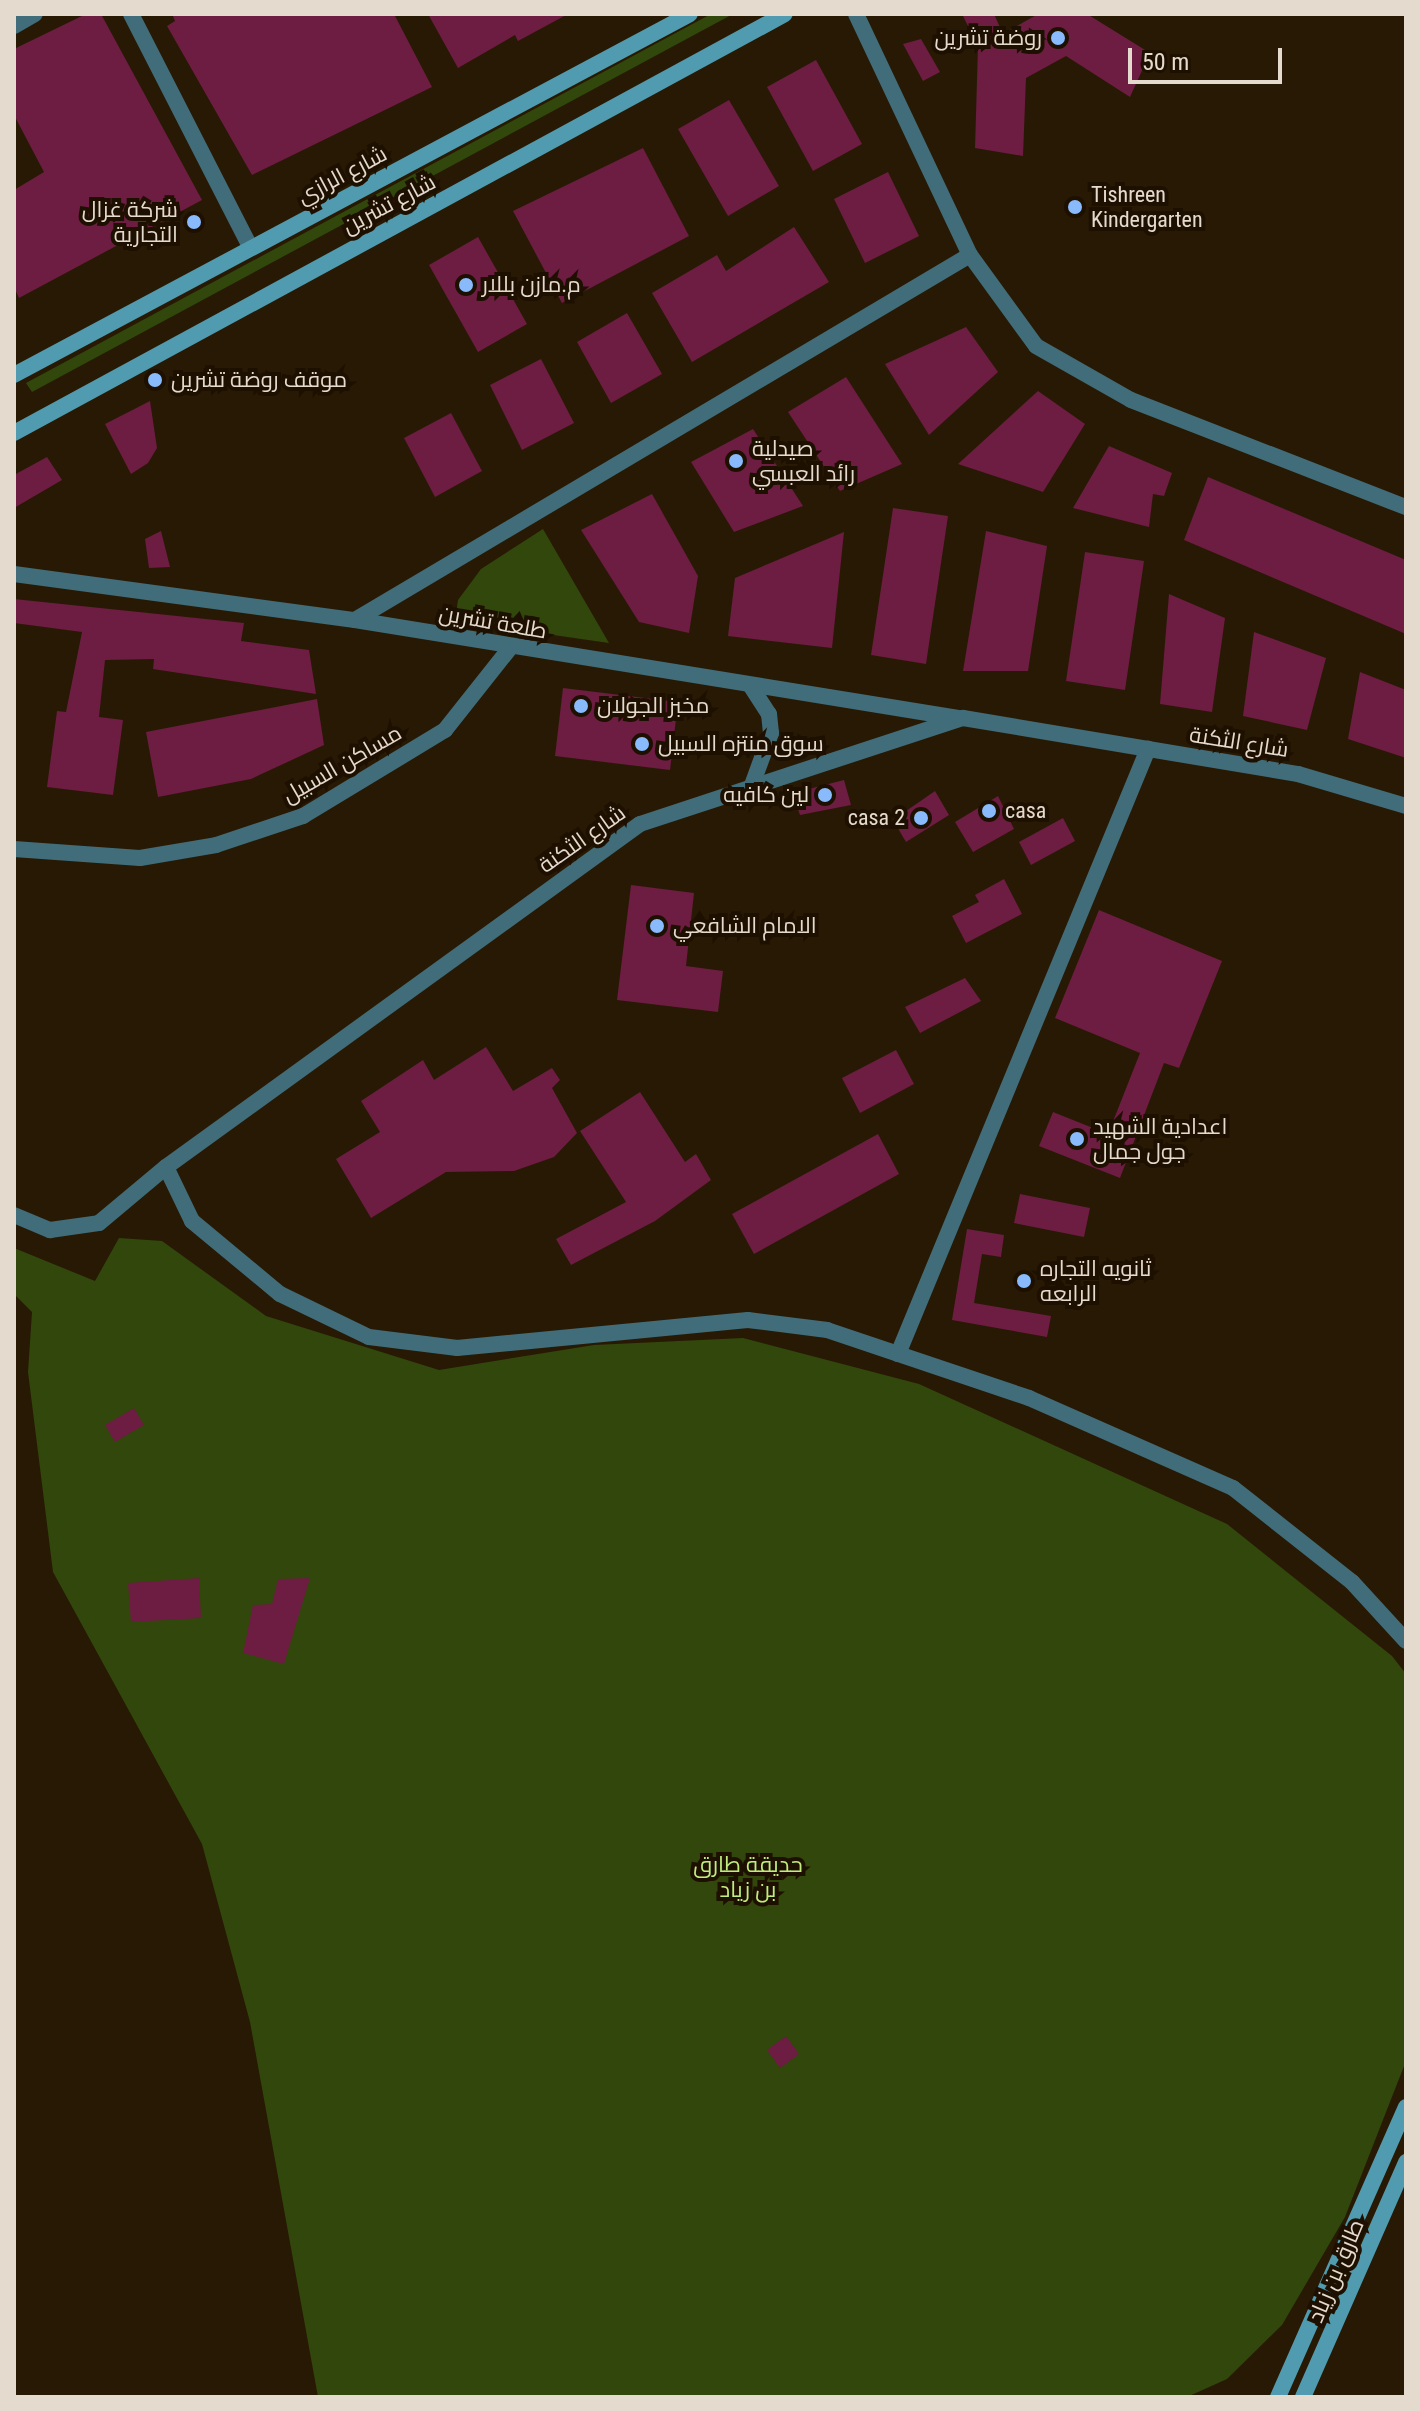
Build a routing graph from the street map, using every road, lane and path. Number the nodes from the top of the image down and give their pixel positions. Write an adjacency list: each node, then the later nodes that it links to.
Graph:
1 (35, 14): 6 (street)
2 (131, 14): 7 (street)
3 (690, 14): 7 (main road, شارع الرازي)
4 (785, 14): 10 (main road, شارع تشرين)
5 (856, 14): 8 (street)
6 (14, 26)
7 (251, 248): 9 (main road, شارع الرازي)
8 (970, 255): 11 (street); 13 (street)
9 (14, 375)
10 (16, 428)
11 (1406, 507)
12 (14, 574): 13 (street, طلعة تشرين)
13 (355, 620): 14 (street, طلعة تشرين)
14 (510, 648): 15 (street, طلعة تشرين); 20 (street, مساكن السبيل)
15 (750, 685): 16 (street, طلعة تشرين); 18 (street)
16 (963, 718): 17 (street, شارع الثكنة); 18 (street, شارع الثكنة)
17 (1148, 749): 19 (street, شارع الثكنة); 23 (street)
18 (751, 788): 21 (street, شارع الثكنة)
19 (1406, 806)
20 (14, 849)
21 (166, 1167): 22 (street, شارع الثكنة); 23 (street)
22 (14, 1215)
23 (898, 1354): 24 (street)
24 (1406, 1641)
25 (1406, 2107): 27 (main road)
26 (1406, 2162): 28 (main road, طارق بن زياد)
27 (1278, 2397)
28 (1303, 2397)

